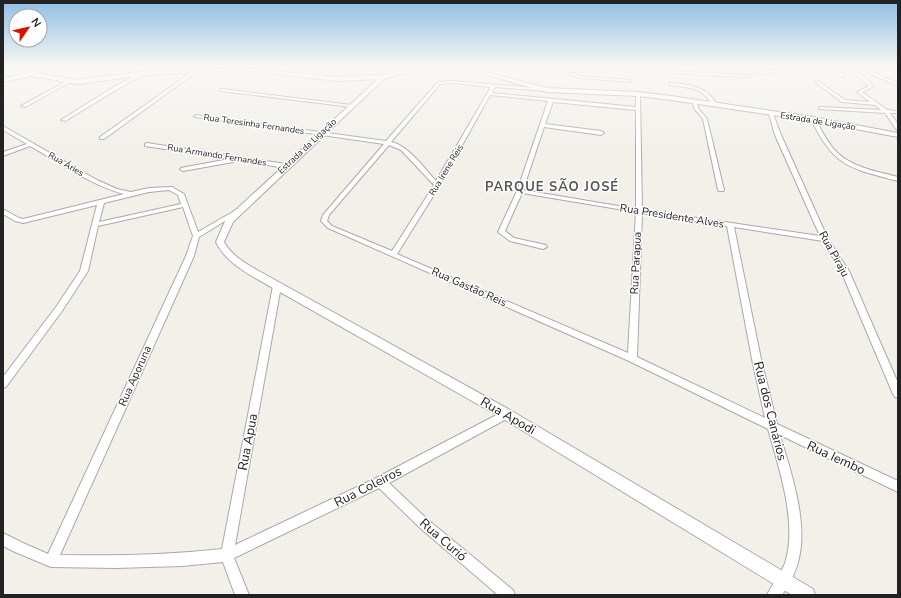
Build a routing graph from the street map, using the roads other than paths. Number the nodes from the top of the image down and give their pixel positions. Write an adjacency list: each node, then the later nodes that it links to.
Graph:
1 (638, 94): 21 (street, Rua Parapua)
2 (44, 95): 18 (street)
3 (106, 95): 27 (street)
4 (162, 95): 34 (street)
5 (262, 95): 19 (street)
6 (363, 95): 19 (street, Estrada da Ligação)
7 (427, 95): 35 (street, Rua Gastão Reis)
8 (489, 95): 43 (street, Rua Irene Reis)
9 (499, 95): 14 (street)
10 (644, 95): 15 (street, Estrada de Ligação)
11 (709, 95): 17 (street)
12 (837, 95): 16 (street)
13 (864, 95): 16 (street)
14 (551, 100): 21 (street); 28 (street)
15 (695, 102): 17 (street, Estrada de Ligação); 45 (street)
16 (877, 104): 22 (street)
17 (715, 105): 24 (street, Estrada de Ligação)
18 (23, 106)
19 (352, 106): 32 (street, Estrada da Ligação)
20 (821, 108): 22 (street)
21 (638, 109): 51 (street, Rua Parapua)
22 (887, 112): 23 (street); 30 (street)
23 (898, 112)
24 (771, 114): 26 (street, Estrada de Ligação); 56 (street, Rua Piraju)
25 (196, 116): 32 (street, Rua Teresinha Fernandes)
26 (813, 119): 33 (street, Estrada de Ligação); 42 (street)
27 (63, 120)
28 (542, 125): 31 (street); 44 (street)
29 (3, 128): 36 (street, Rua Áries)
30 (898, 128)
31 (601, 132)
32 (321, 133): 35 (street, Rua Teresinha Fernandes); 40 (street, Estrada da Ligação)
33 (898, 135)
34 (102, 138)
35 (387, 142): 43 (street, Rua Teresinha Fernandes); 58 (street, Rua Gastão Reis)
36 (32, 144): 38 (street); 46 (street, Rua Áries)
37 (147, 145): 39 (street, Rua Armando Fernandes)
38 (3, 154)
39 (240, 159): 40 (street, Rua Armando Fernandes); 41 (street)
40 (286, 166): 50 (street, Estrada da Ligação)
41 (183, 169)
42 (898, 179)
43 (437, 185): 58 (street, Rua Irene Reis)
44 (520, 190): 51 (street, Rua Presidente Alves); 57 (street)
45 (721, 190)
46 (131, 195): 47 (street); 48 (street)
47 (101, 202): 49 (street); 53 (street)
48 (184, 205): 53 (street); 55 (street)
49 (3, 211)
50 (239, 211): 54 (street, Estrada da Ligação); 55 (street)
51 (639, 211): 52 (street, Rua Presidente Alves); 60 (street, Rua Parapua)
52 (730, 224): 56 (street, Rua Presidente Alves); 64 (street, Rua dos Canários)
53 (96, 225): 61 (street)
54 (223, 232): 59 (street, Rua Apodi)
55 (196, 236): 69 (street, Rua Aporuna)
56 (825, 239): 62 (street, Rua Piraju)
57 (543, 247)
58 (394, 253): 60 (street, Rua Gastão Reis)
59 (277, 286): 63 (street, Rua Apodi); 68 (street, Rua Apua)
60 (632, 359): 64 (street, Rua Gastão Reis)
61 (3, 384)
62 (898, 394)
63 (506, 414): 65 (street, Rua Coleiros); 70 (street, Rua Apodi)
64 (774, 428): 66 (street, Rua Iembo); 70 (street, Rua dos Canários)
65 (380, 482): 68 (street, Rua Coleiros); 72 (street, Rua Curió)
66 (898, 487)
67 (3, 539): 69 (street)
68 (227, 555): 69 (street); 71 (street)
69 (51, 561)
70 (783, 581): 73 (street, Rua dos Canários); 74 (street, Rua Apodi)
71 (242, 595)
72 (508, 595)
73 (774, 595)
74 (807, 595)

